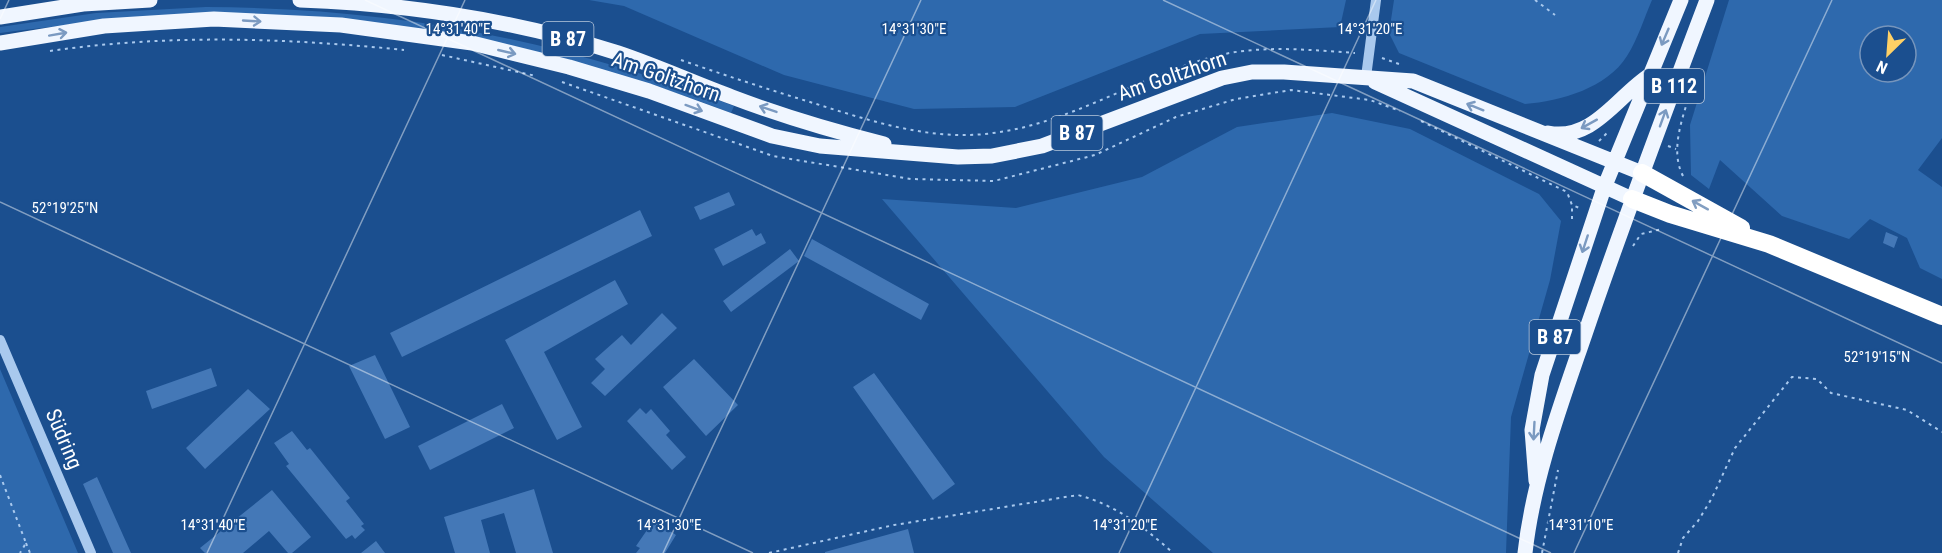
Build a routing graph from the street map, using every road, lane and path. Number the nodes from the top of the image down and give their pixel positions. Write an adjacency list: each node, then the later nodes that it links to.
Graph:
1 (150, 0): 8 (main road)
2 (300, 0): 23 (main road, Am Goltzhorn / B 87, one-way to 2)
3 (1376, 0): 13 (street)
4 (1535, 0): 7 (path)
5 (1681, 0): 16 (main road, B 112, one-way to 16)
6 (1707, 0): 25 (main road, B 112, one-way to 6)
7 (1555, 15)
8 (0, 17)
9 (0, 43): 23 (main road, Am Goltzhorn / B 87, one-way to 23)
10 (409, 50): 11 (path)
11 (47, 52)
12 (431, 53): 18 (path)
13 (1368, 54): 14 (path); 17 (street)
14 (679, 59)
15 (1697, 71): 27 (path)
16 (1650, 75): 22 (main road, one-way to 22); 24 (main road, B 112)
17 (1366, 77): 22 (main road, Am Goltzhorn / B 87, one-way to 17); 23 (main road, Am Goltzhorn / B 87); 26 (main road, Am Goltzhorn / B 87)
18 (546, 78)
19 (557, 80): 20 (path)
20 (1400, 111)
21 (1419, 119): 29 (path)
22 (1529, 130): 24 (main road, Am Goltzhorn / B 87)
23 (925, 155)
24 (1614, 162): 25 (main road, Am Goltzhorn / B 87); 26 (main road, B 87)
25 (1642, 173): 27 (highway); 28 (main road, B 87)
26 (1604, 188): 28 (main road, Am Goltzhorn / B 87); 30 (main road, B 87)
27 (1679, 193): 35 (highway, one-way to 27)
28 (1632, 199): 31 (highway); 33 (main road, B 87)
29 (1572, 205): 30 (path); 32 (path)
30 (1594, 214): 42 (main road, B 87, one-way to 42)
31 (1670, 214): 34 (path); 35 (highway)
32 (1572, 219)
33 (1622, 225): 34 (path); 42 (main road, B 87)
34 (1641, 234): 36 (path)
35 (1769, 244): 37 (highway)
36 (1630, 250)
37 (1942, 316)
38 (0, 340): 46 (street, Südring)
39 (1942, 432): 51 (path)
40 (1558, 470): 50 (path)
41 (0, 475): 43 (path)
42 (1536, 491): 49 (main road, B 87)
43 (26, 543): 44 (path); 45 (path)
44 (20, 553)
45 (30, 553)
46 (91, 553)
47 (769, 553): 48 (path)
48 (1173, 553)
49 (1525, 553)
50 (1542, 553)
51 (1678, 553)

